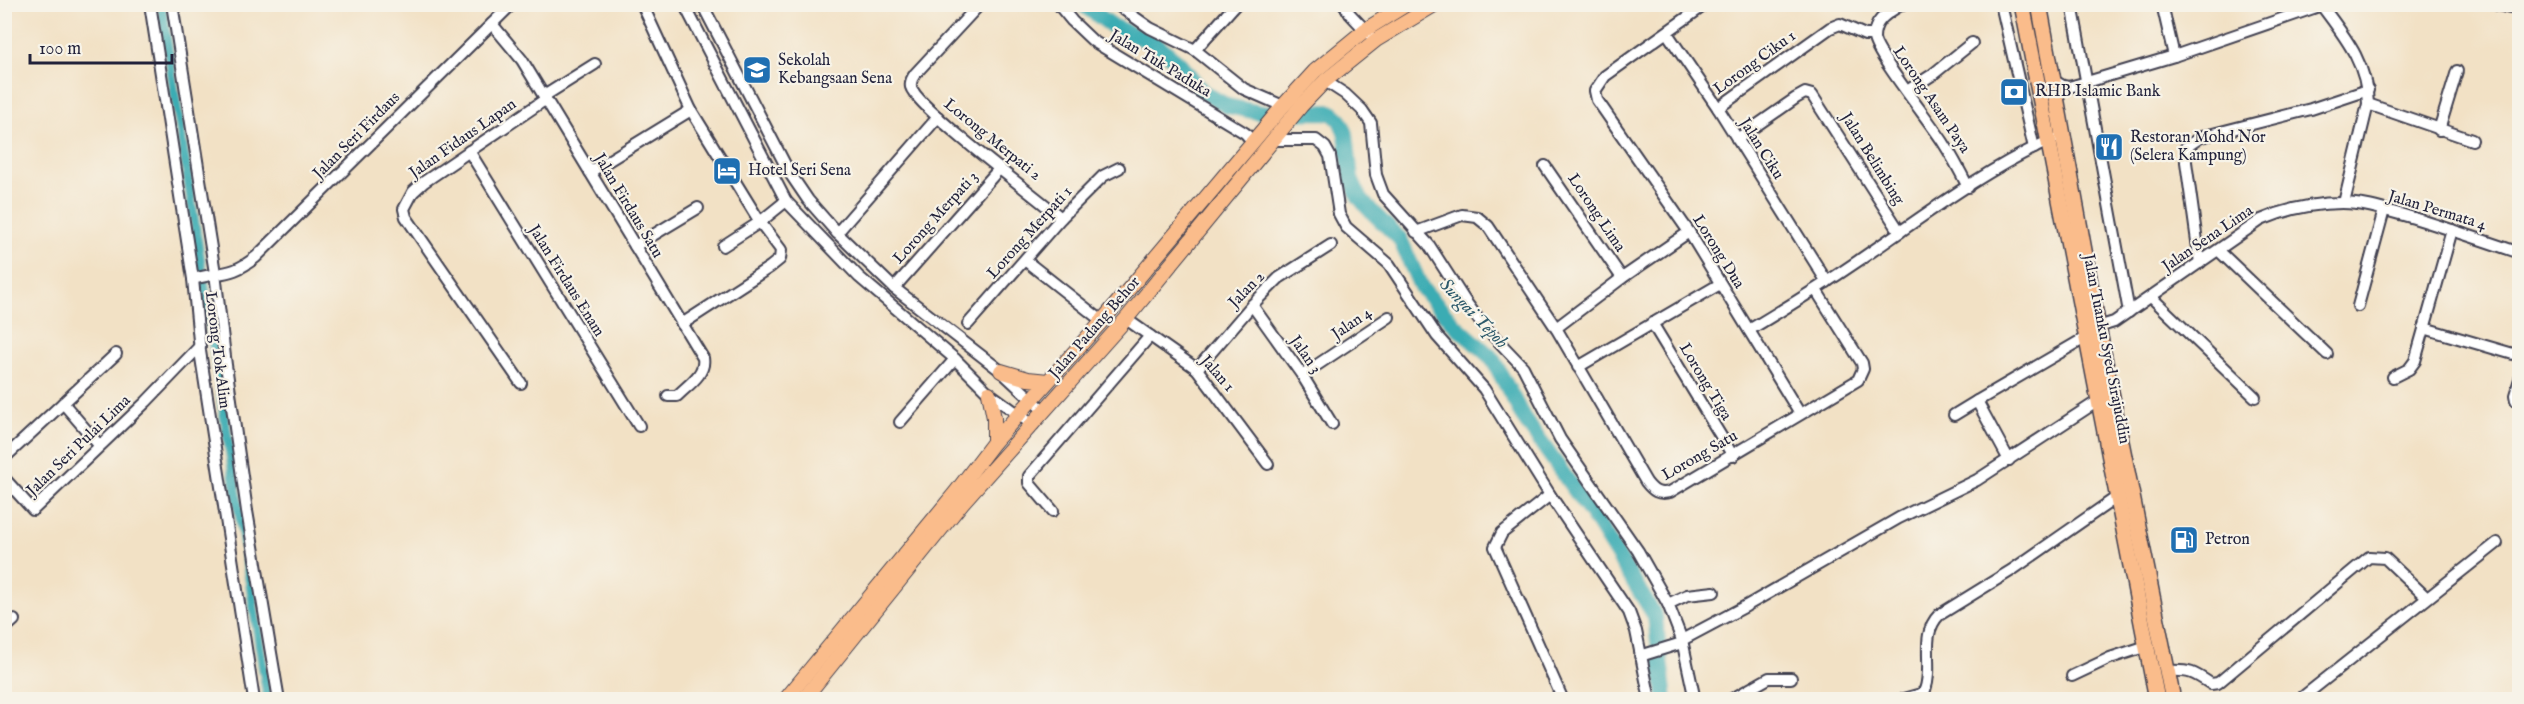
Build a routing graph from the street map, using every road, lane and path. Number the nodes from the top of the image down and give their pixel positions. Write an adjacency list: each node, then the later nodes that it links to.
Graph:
1 (150, 4): 77 (street, Lorong Tok Alim)
2 (172, 4): 76 (street)
3 (512, 4): 24 (street, Jalan Seri Firdaus)
4 (642, 4): 43 (street)
5 (684, 4): 58 (street)
6 (702, 4): 68 (street)
7 (980, 4): 44 (street, Lorong Merpati 2)
8 (1058, 4): 48 (street, Jalan Tuk Paduka)
9 (1116, 4): 30 (street)
10 (1236, 4): 30 (street)
11 (1344, 4): 25 (street)
12 (1407, 4): 25 (main road, Jalan Padang Behor)
13 (1436, 4): 28 (main road, Jalan Padang Behor)
14 (1706, 4): 27 (street)
15 (1902, 4): 26 (street)
16 (2001, 4): 51 (street)
17 (2022, 4): 47 (highway, Jalan Tuanku Syed Sirajuddin)
18 (2039, 4): 34 (highway, Jalan Tuanku Syed Sirajuddin)
19 (2072, 4): 36 (street)
20 (2162, 4): 31 (street)
21 (2494, 4): 23 (street)
22 (2323, 5): 31 (street); 37 (street)
23 (2510, 8)
24 (492, 24): 39 (street, Jalan Firdaus Satu); 76 (street, Jalan Seri Firdaus)
25 (1365, 30): 28 (street); 41 (main road, Jalan Padang Behor)
26 (1875, 32): 38 (street, Lorong Asam Paya); 42 (street, Lorong Ciku 1)
27 (1667, 33): 42 (street, Jalan Ciku); 67 (street, Lorong Dua)
28 (1376, 40): 35 (main road, Jalan Padang Behor)
29 (1972, 44): 38 (street)
30 (1195, 50): 41 (street)
31 (2174, 56): 36 (street)
32 (595, 64): 39 (street, Jalan Fidaus Lapan)
33 (2457, 71): 45 (street)
34 (2053, 80): 36 (street); 47 (highway, Jalan Tuanku Syed Sirajuddin)
35 (1325, 81): 46 (main road, Jalan Padang Behor); 65 (street)
36 (2087, 82): 86 (street)
37 (2368, 90): 40 (street); 75 (street)
38 (1907, 91): 57 (street, Lorong Asam Paya)
39 (545, 97): 52 (street, Jalan Fidaus Lapan); 56 (street, Jalan Firdaus Satu)
40 (2368, 104): 45 (street); 59 (street)
41 (1283, 106): 48 (main road, Jalan Padang Behor)
42 (1718, 108): 49 (street, Jalan Ciku)
43 (691, 110): 56 (street); 63 (street)
44 (938, 117): 54 (street, Lorong Merpati 2); 68 (street)
45 (2439, 130): 50 (street)
46 (1277, 136): 88 (main road, Jalan Padang Behor); 134 (street)
47 (2055, 138): 51 (street); 96 (highway, Jalan Tuanku Syed Sirajuddin)
48 (1256, 139): 89 (main road, Jalan Padang Behor)
49 (1737, 139): 66 (street, Jalan Belimbing); 79 (street, Jalan Ciku)
50 (2472, 140)
51 (2034, 148): 57 (street)
52 (469, 151): 110 (street, Jalan Fidaus Lapan); 126 (street, Jalan Firdaus Enam)
53 (1545, 166): 78 (street, Lorong Lima)
54 (1000, 168): 62 (street, Lorong Merpati 2); 81 (street, Lorong Merpati 3)
55 (1119, 168): 62 (street, Lorong Merpati 1)
56 (590, 172): 70 (street, Jalan Firdaus Satu)
57 (1968, 187): 66 (street)
58 (786, 201): 63 (street); 102 (street)
59 (2344, 203): 61 (street, Jalan Permata 4); 72 (street, Jalan Sena Lima)
60 (698, 208): 70 (street)
61 (2384, 210): 64 (street, Jalan Permata 4); 85 (street)
62 (1061, 218): 74 (street, Lorong Merpati 1)
63 (760, 222): 71 (street); 91 (street)
64 (2452, 230): 73 (street, Jalan Permata 4); 94 (street)
65 (1416, 231): 93 (street, Lorong Satu); 141 (street)
66 (1900, 231): 79 (street)
67 (1689, 232): 78 (street); 80 (street, Lorong Dua)
68 (837, 233): 81 (street)
69 (1330, 245): 84 (street, Jalan 2)
70 (634, 246): 91 (street, Jalan Firdaus Satu)
71 (723, 246)
72 (2219, 251): 75 (street, Jalan Sena Lima); 100 (street)
73 (2520, 253)
74 (1026, 261): 89 (street); 92 (street, Lorong Merpati 1)
75 (2200, 262): 83 (street, Jalan Sena Lima)
76 (214, 274): 77 (street, Jalan Seri Firdaus); 151 (street)
77 (195, 278): 98 (street, Lorong Tok Alim)
78 (1622, 278): 93 (street)
79 (1827, 282): 82 (street)
80 (1720, 284): 90 (street); 95 (street, Lorong Dua)
81 (894, 288): 105 (street)
82 (1816, 290): 95 (street); 121 (street, Lorong Satu)
83 (2151, 297): 86 (street, Jalan Sena Lima); 113 (street)
84 (1252, 305): 104 (street, Jalan 2); 106 (street, Jalan 3)
85 (2358, 306)
86 (2129, 312): 96 (street, Jalan Sena Lima)
87 (1389, 317): 106 (street, Jalan 4)
88 (1126, 320): 97 (street, Jalan 1); 119 (main road, Jalan Padang Behor)
89 (1102, 321): 109 (main road, Jalan Padang Behor)
90 (1652, 323): 103 (street); 129 (street, Lorong Tiga)
91 (682, 324): 112 (street, Jalan Firdaus Satu)
92 (968, 324)
93 (1556, 327): 103 (street, Lorong Satu)
94 (2424, 328): 101 (street); 107 (street)
95 (1749, 330): 121 (street, Lorong Dua)
96 (2089, 331): 115 (street, Jalan Sena Lima); 116 (highway, Jalan Tuanku Syed Sirajuddin); 140 (highway, Jalan Tuanku Syed Sirajuddin)
97 (1150, 336): 104 (street, Jalan 1); 136 (street)
98 (200, 346): 128 (street, Jalan Seri Pulai Lima); 150 (street, Lorong Tok Alim)
99 (116, 354): 118 (street)
100 (2327, 354)
101 (2520, 356)
102 (955, 359): 111 (street); 123 (street)
103 (1578, 367): 129 (street, Lorong Satu)
104 (1197, 369): 132 (street, Jalan 1)
105 (1001, 371): 109 (main road); 114 (street)
106 (1302, 375): 124 (street, Jalan 3)
107 (2393, 378)
108 (2520, 379): 117 (street)
109 (1048, 381): 114 (main road, Jalan Padang Behor)
110 (521, 383)
111 (989, 393): 120 (street); 127 (main road)
112 (668, 396)
113 (2255, 397)
114 (1030, 400): 119 (street); 120 (main road, Jalan Padang Behor)
115 (1977, 401): 122 (street, Jalan Sena Lima); 131 (street)
116 (2098, 401): 131 (street); 135 (highway, Jalan Tuanku Syed Sirajuddin)
117 (2520, 401)
118 (63, 403): 128 (street); 130 (street)
119 (1044, 411): 125 (main road, Jalan Padang Behor)
120 (1019, 414): 125 (street); 127 (main road, Jalan Padang Behor)
121 (1800, 414): 129 (street, Lorong Satu)
122 (1954, 416)
123 (900, 422)
124 (1332, 423)
125 (1033, 425): 153 (main road, Jalan Padang Behor)
126 (639, 426)
127 (994, 442): 152 (main road, Jalan Padang Behor)
128 (99, 445): 133 (street, Jalan Seri Pulai Lima)
129 (1733, 456)
130 (4, 458)
131 (2009, 460): 144 (street)
132 (1268, 464)
133 (4, 478)
134 (1550, 495): 146 (street); 154 (street)
135 (2117, 496): 140 (highway, Jalan Tuanku Syed Sirajuddin); 158 (street)
136 (1053, 512)
137 (2497, 543): 139 (street)
138 (1714, 592): 141 (street)
139 (2426, 597): 147 (street); 161 (street)
140 (2144, 598): 145 (highway, Jalan Tuanku Syed Sirajuddin); 147 (highway, Jalan Tuanku Syed Sirajuddin)
141 (1668, 604): 144 (street)
142 (14, 620): 143 (street)
143 (4, 629)
144 (1680, 643): 146 (street); 156 (street)
145 (2147, 646): 148 (street); 159 (highway, Jalan Tuanku Syed Sirajuddin)
146 (1645, 655): 155 (street)
147 (2167, 671): 160 (highway, Jalan Tuanku Syed Sirajuddin)
148 (2073, 676)
149 (1791, 678): 157 (street)
150 (254, 699)
151 (279, 699)
152 (785, 699)
153 (802, 699)
154 (1563, 699)
155 (1650, 699)
156 (1695, 699)
157 (1730, 699)
158 (1900, 699)
159 (2157, 699)
160 (2173, 699)
161 (2299, 699)

